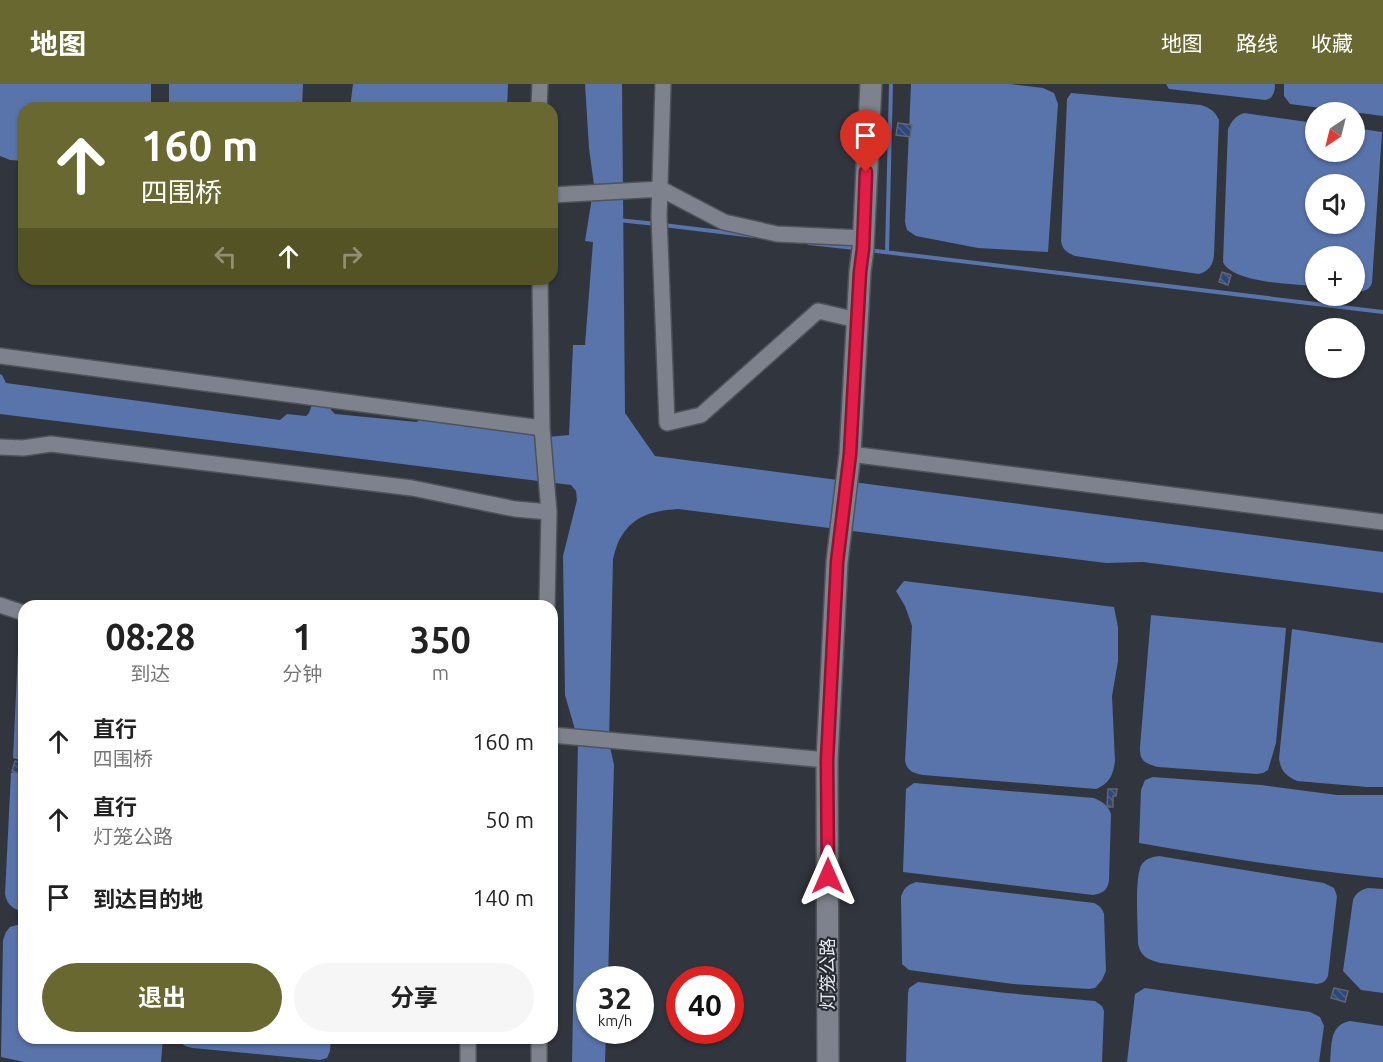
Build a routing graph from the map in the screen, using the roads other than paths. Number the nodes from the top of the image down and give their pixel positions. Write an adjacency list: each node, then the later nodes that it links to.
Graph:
1 (540, 84): 4 (street)
2 (663, 84): 5 (street)
3 (871, 84): 7 (street)
4 (539, 102)
5 (661, 189): 6 (street); 7 (street); 9 (street)
6 (558, 195)
7 (863, 244): 9 (street)
8 (540, 285): 11 (street)
9 (857, 320): 13 (street)
10 (0, 356): 11 (street)
11 (542, 428): 14 (street)
12 (0, 447): 14 (street)
13 (850, 454): 15 (street); 20 (street, 灯笼公路)
14 (549, 512): 16 (street)
15 (1383, 522)
16 (547, 600)
17 (0, 605): 18 (street)
18 (18, 611)
19 (558, 736): 20 (street)
20 (827, 760): 25 (street, 灯笼公路)
21 (468, 1044): 23 (street)
22 (539, 1044): 24 (street)
23 (468, 1062)
24 (539, 1062)
25 (828, 1062)

